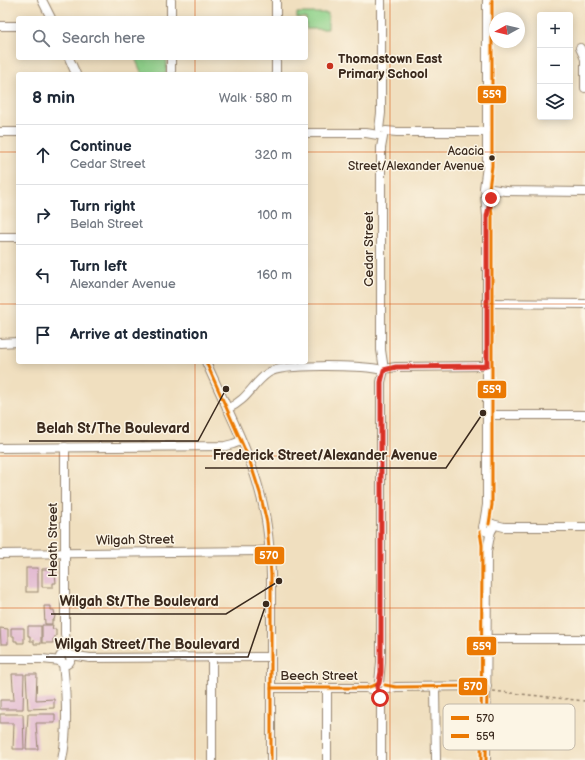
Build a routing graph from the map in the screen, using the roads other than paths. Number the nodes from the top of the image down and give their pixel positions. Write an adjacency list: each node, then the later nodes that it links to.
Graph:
1 (42, 0): 6 (street)
2 (171, 0): 7 (street)
3 (276, 0): 8 (street)
4 (381, 0): 23 (street, Cedar Street)
5 (487, 0): 21 (street)
6 (50, 16)
7 (171, 16)
8 (276, 16)
9 (0, 26): 10 (street)
10 (16, 26)
11 (580, 48): 18 (street)
12 (70, 60): 15 (street)
13 (171, 60): 16 (street)
14 (276, 60): 17 (street)
15 (75, 72)
16 (171, 72)
17 (276, 72)
18 (585, 88)
19 (0, 132): 20 (street)
20 (16, 132)
21 (487, 132): 23 (street); 24 (street)
22 (308, 133): 23 (street)
23 (382, 133): 35 (street, Cedar Street)
24 (489, 191): 25 (street); 28 (street)
25 (585, 192)
26 (0, 237): 27 (street)
27 (16, 237)
28 (487, 303): 29 (street); 34 (street)
29 (585, 304)
30 (16, 342): 31 (street)
31 (0, 343)
32 (207, 364): 36 (street)
33 (276, 365): 35 (street); 36 (street)
34 (487, 366): 35 (street); 37 (street)
35 (381, 367): 56 (street, Cedar Street)
36 (227, 409): 39 (street)
37 (487, 415): 38 (street); 42 (street)
38 (585, 415)
39 (241, 441): 40 (street); 44 (street)
40 (65, 447): 41 (street); 45 (street, Heath Street)
41 (0, 448)
42 (489, 527): 43 (street); 47 (street)
43 (585, 527)
44 (270, 550): 45 (street, Wilgah Street); 50 (street)
45 (65, 553): 46 (street, Wilgah Street); 52 (street, Heath Street)
46 (0, 554)
47 (487, 639): 48 (street); 57 (street)
48 (585, 639)
49 (212, 657): 50 (street); 52 (street); 63 (street)
50 (271, 657): 54 (street)
51 (0, 659): 52 (street)
52 (65, 659): 59 (street, Heath Street)
53 (435, 687): 56 (street, Beech Street); 57 (street, Beech Street); 67 (street)
54 (271, 688): 55 (street, Beech Street); 64 (street)
55 (327, 688): 56 (street, Beech Street); 65 (street)
56 (381, 688): 66 (street, Cedar Street)
57 (487, 688): 58 (street)
58 (487, 704)
59 (65, 746): 61 (street, Heath Street); 62 (street, Heath Street)
60 (486, 750): 68 (street)
61 (62, 760): 62 (street)
62 (68, 760)
63 (212, 760)
64 (271, 760)
65 (327, 760)
66 (381, 760)
67 (436, 760)
68 (486, 760)

